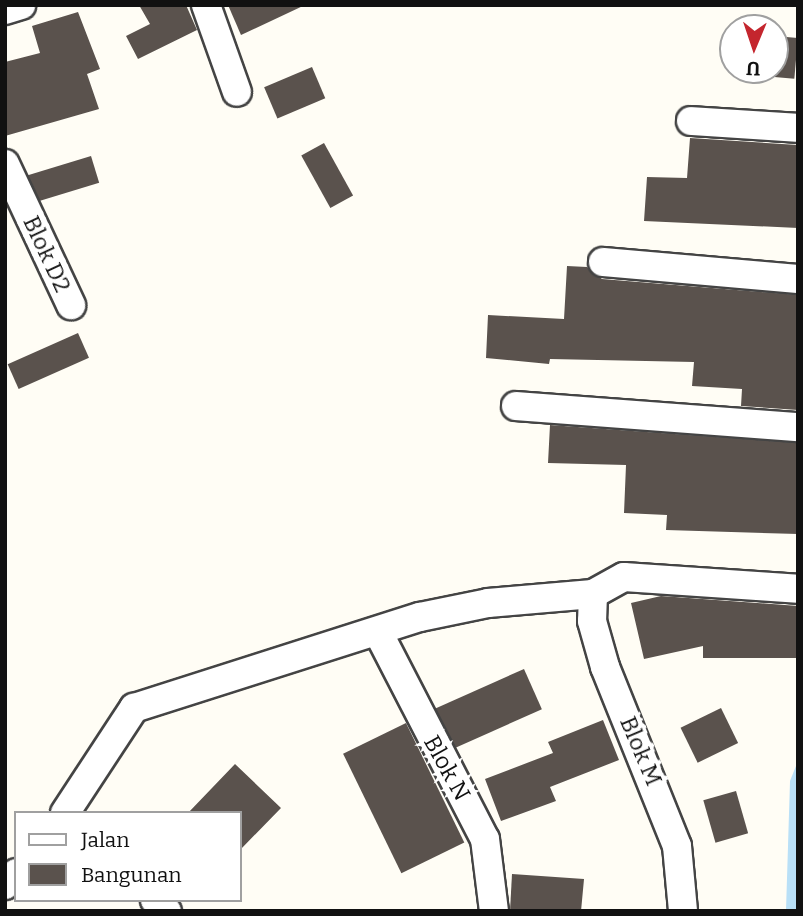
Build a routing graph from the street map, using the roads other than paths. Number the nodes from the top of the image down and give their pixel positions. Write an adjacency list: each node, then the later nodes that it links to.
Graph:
1 (21, 5): 3 (street)
2 (205, 5): 4 (street)
3 (5, 10)
4 (237, 92)
5 (691, 121): 6 (street)
6 (798, 128)
7 (5, 164): 10 (street, Blok D2)
8 (603, 262): 9 (street)
9 (798, 279)
10 (71, 305)
11 (516, 406): 12 (street)
12 (798, 427)
13 (798, 589): 14 (street)
14 (593, 594): 15 (street); 18 (street, Blok M)
15 (379, 632): 16 (street); 17 (street, Blok N)
16 (66, 811)
17 (494, 911)
18 (683, 911)

